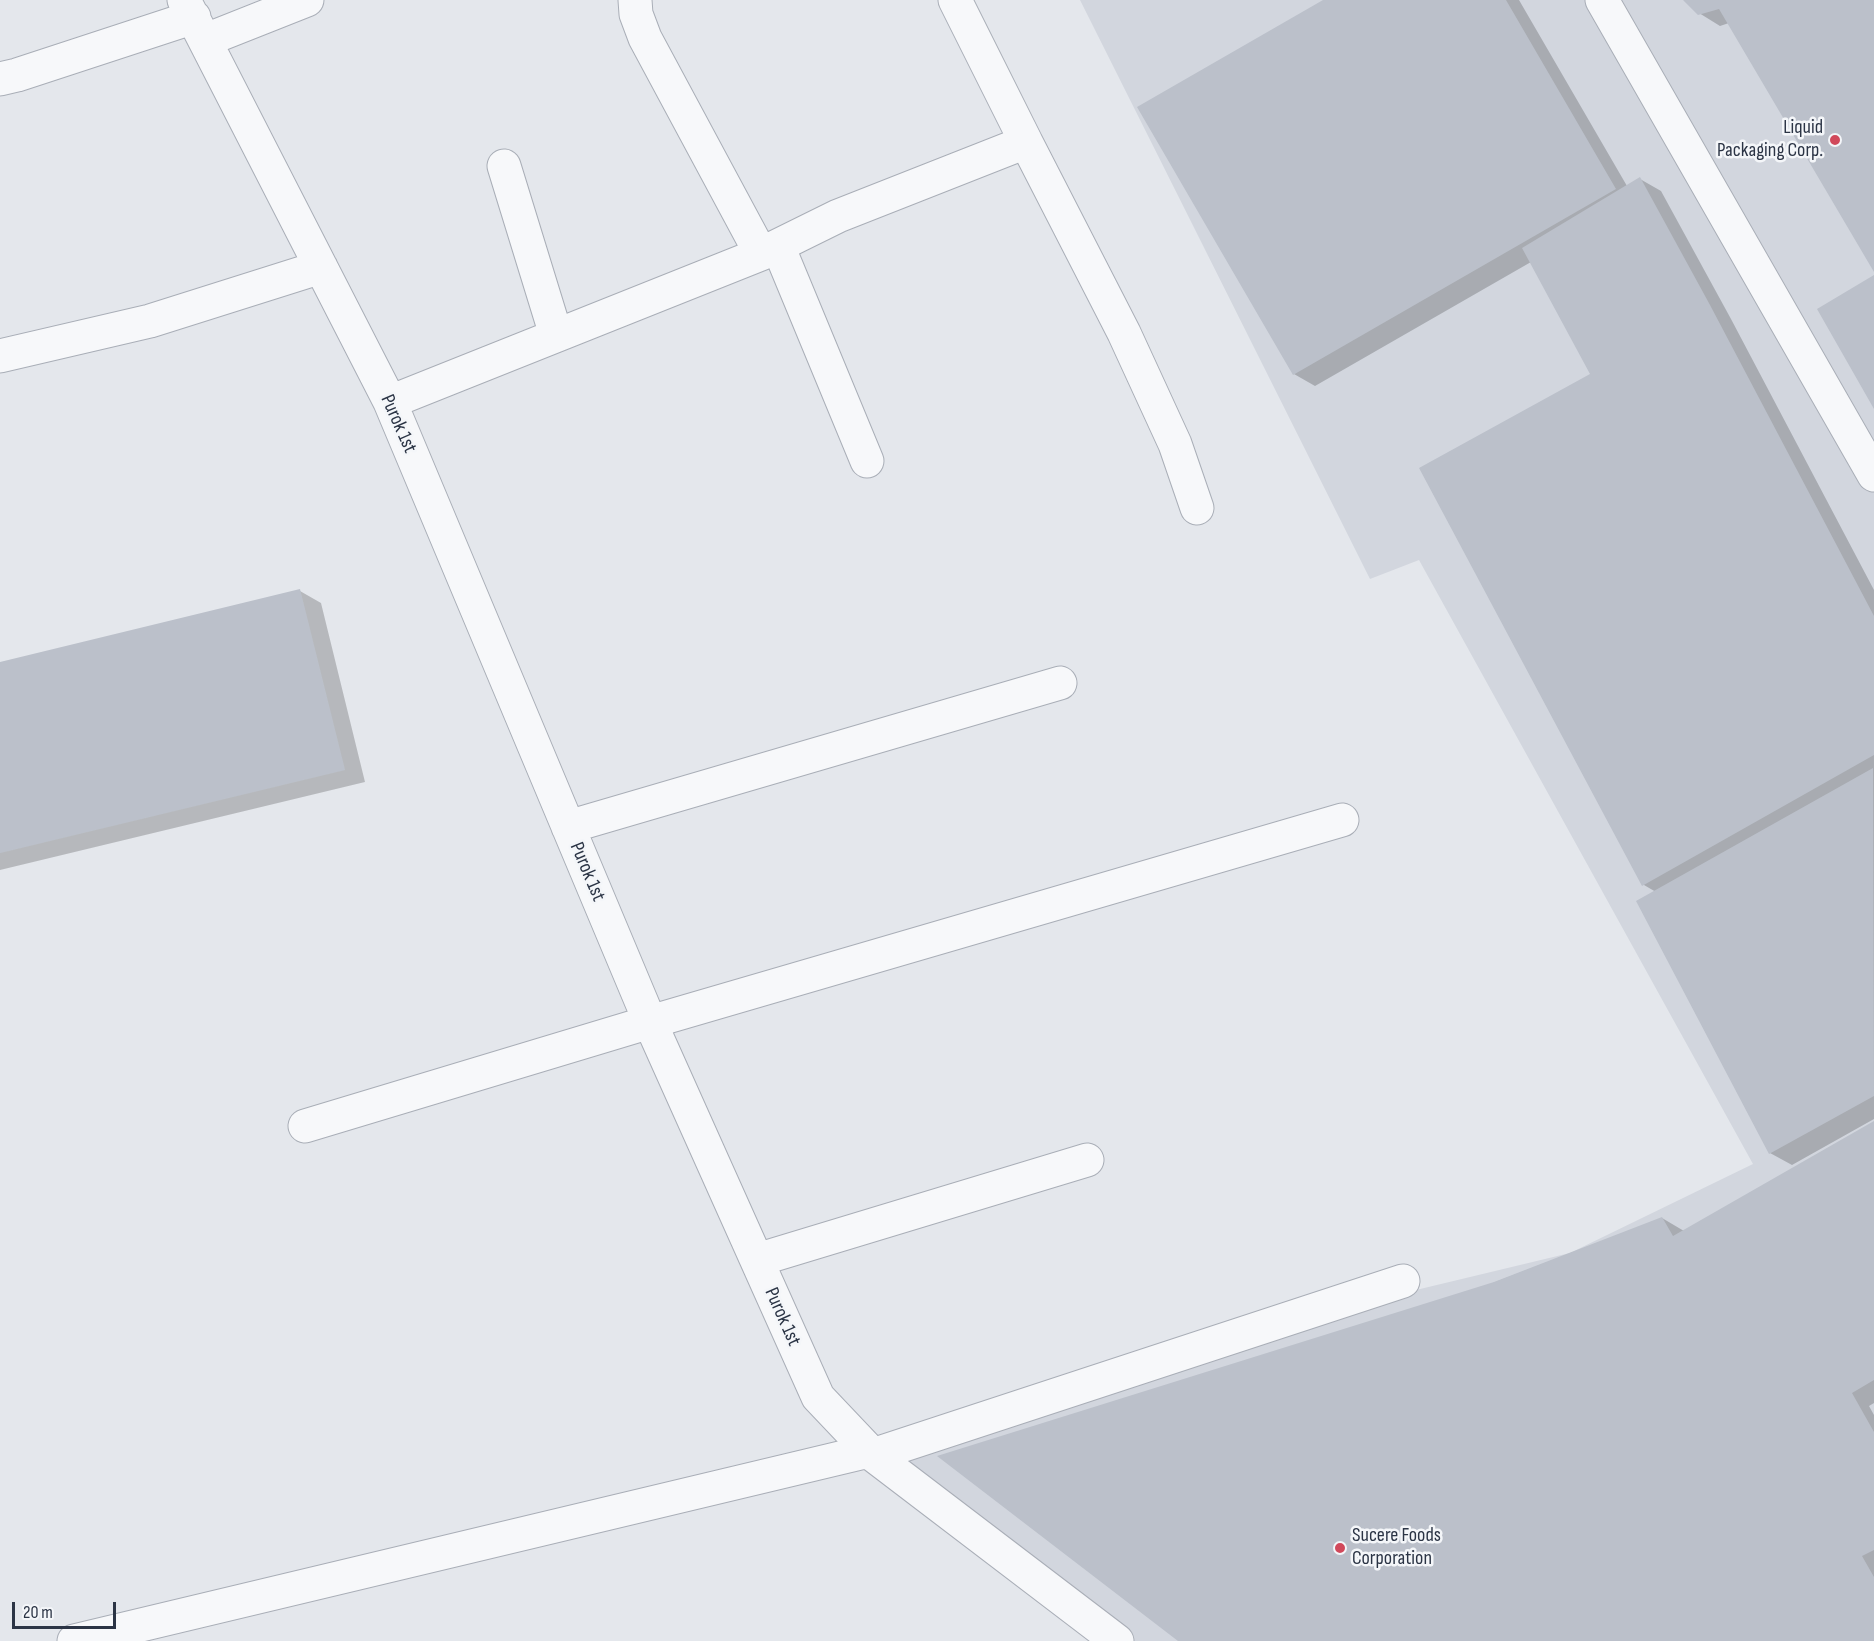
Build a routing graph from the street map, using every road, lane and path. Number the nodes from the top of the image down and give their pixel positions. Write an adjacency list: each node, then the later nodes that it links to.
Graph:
1 (307, 0): 5 (street)
2 (635, 0): 9 (street)
3 (955, 0): 7 (street)
4 (1602, 0): 15 (street)
5 (194, 19): 6 (street); 10 (street, Purok 1st)
6 (0, 79)
7 (1026, 142): 9 (street); 16 (street)
8 (504, 166): 11 (street)
9 (769, 250): 11 (street); 14 (street)
10 (321, 267): 12 (street); 13 (street, Purok 1st)
11 (556, 335): 13 (street)
12 (0, 356)
13 (390, 402): 19 (street, Purok 1st)
14 (867, 461)
15 (1874, 475)
16 (1197, 508)
17 (1060, 683): 19 (street)
18 (1342, 820): 20 (street)
19 (568, 827): 20 (street, Purok 1st)
20 (650, 1022): 21 (street); 23 (street, Purok 1st)
21 (305, 1126)
22 (1087, 1160): 23 (street)
23 (757, 1260): 25 (street, Purok 1st)
24 (1403, 1281): 25 (street)
25 (871, 1453): 26 (street); 27 (street, Purok 1st)
26 (74, 1641)
27 (1118, 1641)

